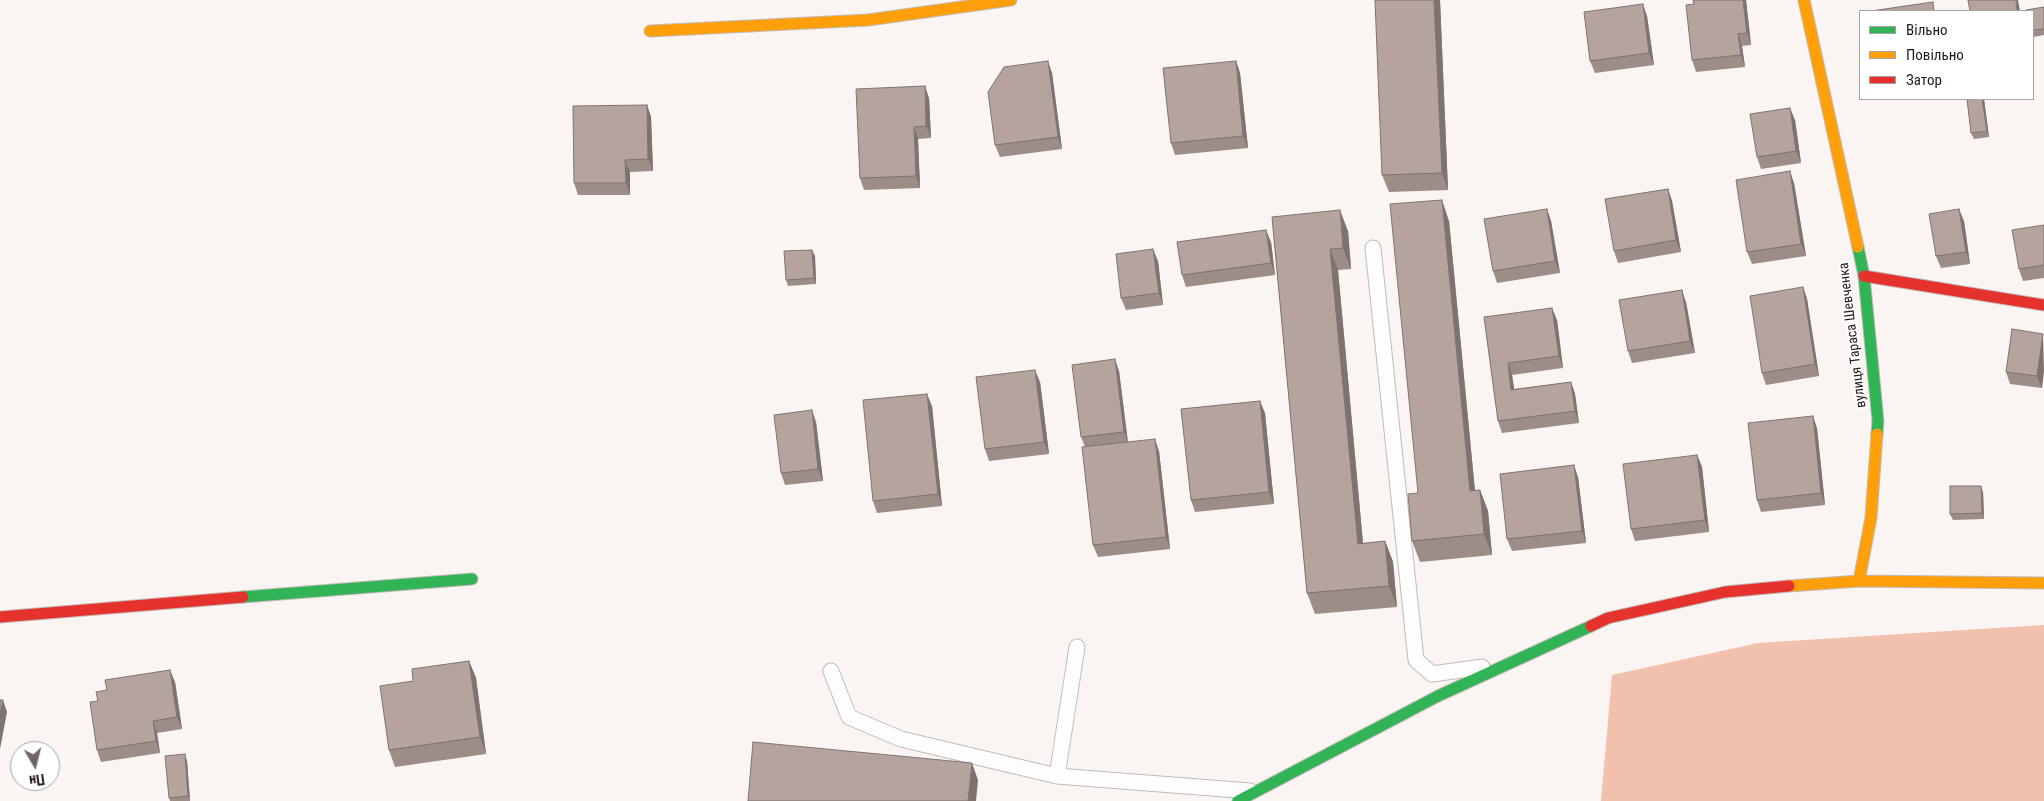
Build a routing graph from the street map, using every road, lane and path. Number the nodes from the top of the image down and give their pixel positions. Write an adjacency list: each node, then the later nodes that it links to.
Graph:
1 (1012, 0): 3 (street)
2 (1804, 0): 5 (street, вулиця Тараса Шевченка)
3 (650, 32)
4 (1373, 248): 12 (lane)
5 (1864, 276): 6 (street); 8 (street, вулиця Тараса Шевченка)
6 (2044, 305)
7 (472, 579): 10 (street)
8 (1859, 581): 9 (street); 12 (street)
9 (2044, 583)
10 (0, 617)
11 (1077, 647): 14 (lane)
12 (1509, 663): 15 (street)
13 (831, 671): 14 (lane)
14 (1057, 776): 15 (lane)
15 (1254, 791): 16 (street)
16 (1238, 801)

